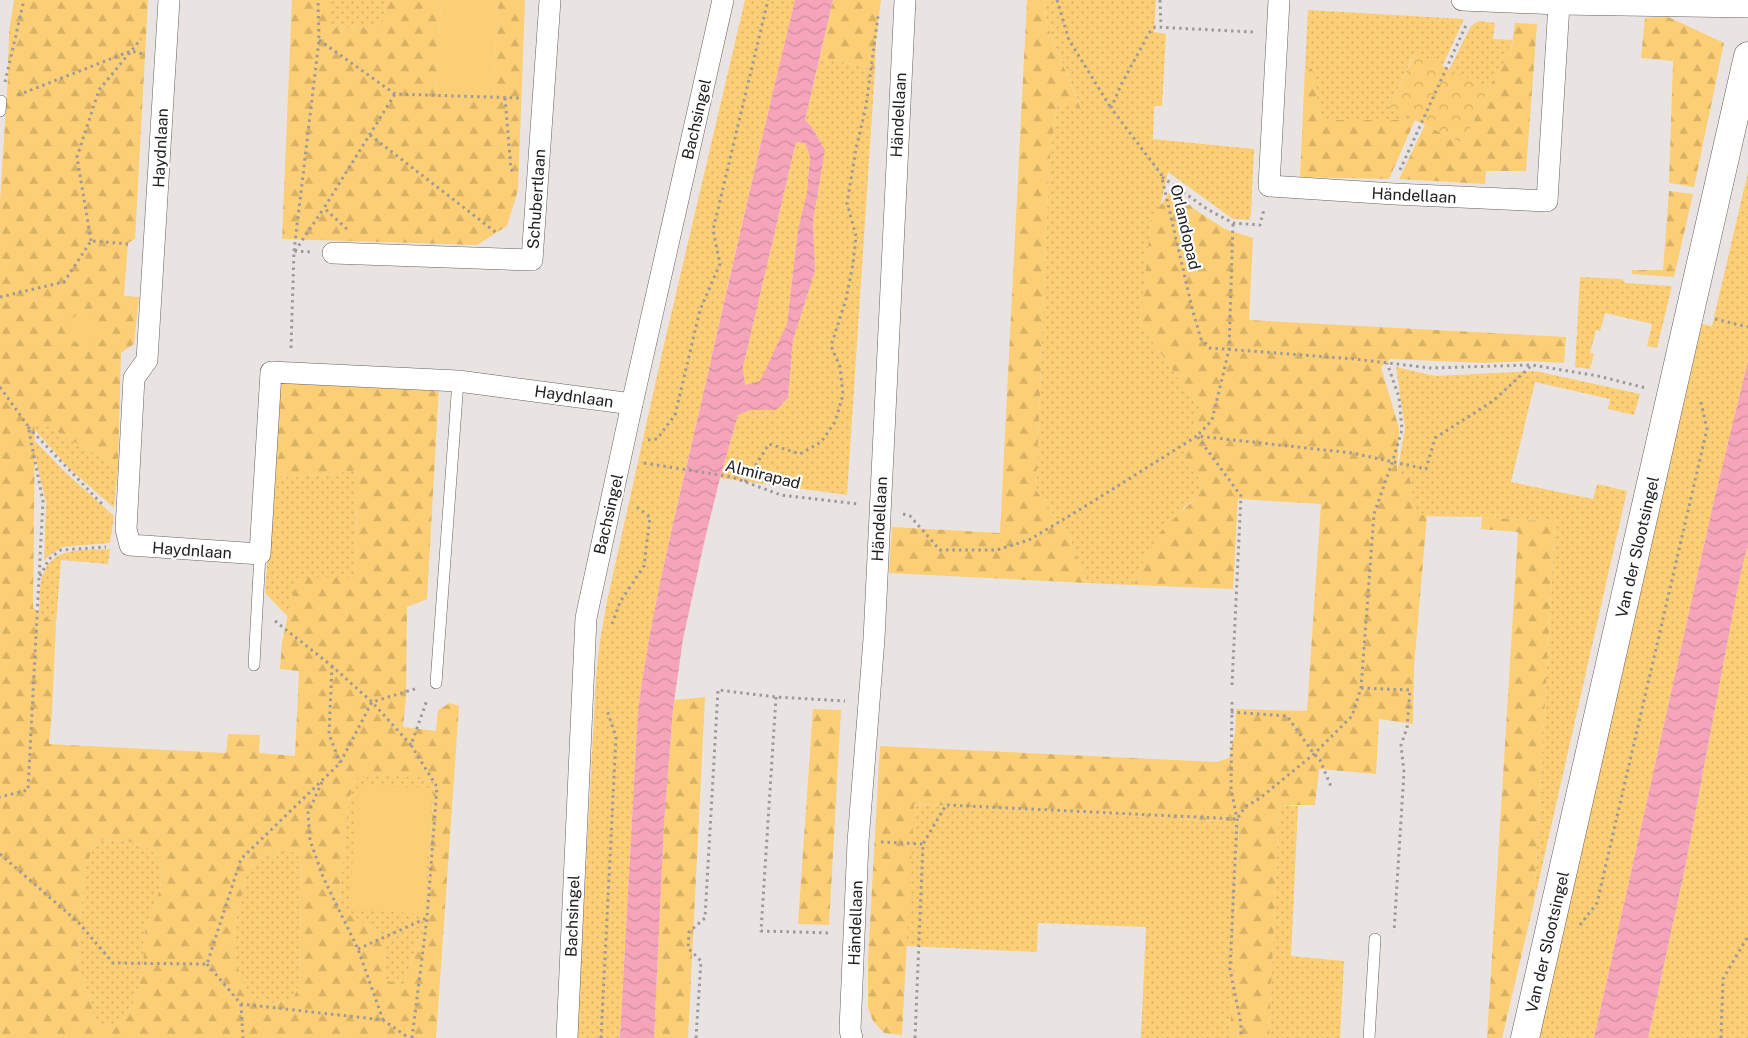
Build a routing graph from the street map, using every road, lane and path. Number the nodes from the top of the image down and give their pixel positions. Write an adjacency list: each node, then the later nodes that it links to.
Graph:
1 (24, 0): 23 (path)
2 (318, 0): 18 (path)
3 (550, 0): 24 (street, Schubertlaan)
4 (723, 0): 46 (street, Bachsingel)
5 (768, 0): 49 (path)
6 (905, 0): 54 (street, Händellaan)
7 (1057, 0): 25 (path, Orlandopad)
8 (1160, 0): 16 (path)
9 (1279, 0): 17 (street)
10 (1462, 0): 11 (street)
11 (1473, 0): 13 (street); 29 (path)
12 (169, 3): 19 (path); 21 (street, Haydnlaan)
13 (1559, 4): 14 (street); 29 (street, Händellaan)
14 (1748, 7)
15 (879, 9): 52 (path)
16 (1161, 26): 17 (path); 25 (path)
17 (1277, 34): 28 (street)
18 (318, 40): 22 (path); 34 (path)
19 (131, 51): 21 (path); 23 (path); 32 (path)
20 (1748, 56): 45 (street, Van der Slootsingel)
21 (166, 58): 33 (street, Haydnlaan)
22 (395, 94): 24 (path); 26 (path)
23 (0, 106)
24 (543, 107): 37 (street, Schubertlaan)
25 (1112, 108): 27 (path, Orlandopad)
26 (370, 135): 30 (path); 37 (path)
27 (1162, 176): 31 (path); 39 (path, Orlandopad)
28 (1269, 186): 29 (street, Händellaan); 31 (path)
29 (1394, 194)
30 (324, 208): 34 (path); 36 (path)
31 (1233, 224): 39 (path, Almirapad)
32 (91, 241): 33 (path); 38 (path)
33 (155, 246): 55 (street, Haydnlaan)
34 (294, 251): 35 (path); 42 (path)
35 (334, 252): 36 (street, Schubertlaan)
36 (373, 254): 37 (street, Schubertlaan)
37 (532, 260)
38 (0, 297)
39 (1229, 350): 40 (path, Orlandopad); 48 (path, Almirapad)
40 (1387, 363): 41 (path, Orlandopad); 50 (path)
41 (1532, 365): 45 (path, Orlandopad); 50 (path)
42 (290, 374): 43 (street, Haydnlaan); 56 (street, Haydnlaan)
43 (458, 381): 46 (street, Haydnlaan); 62 (lane)
44 (0, 387): 47 (path)
45 (1685, 393): 82 (path); 100 (street, Van der Slootsingel)
46 (632, 404): 49 (street, Bachsingel)
47 (28, 426): 55 (path); 57 (path)
48 (1197, 436): 50 (path); 54 (path, Almirapad); 63 (path)
49 (623, 446): 53 (street, Bachsingel)
50 (1392, 463): 64 (path)
51 (669, 467): 52 (path, Almirapad)
52 (745, 482): 54 (path, Almirapad)
53 (614, 488): 59 (path); 93 (street, Bachsingel)
54 (880, 506): 67 (street, Händellaan)
55 (128, 537): 56 (street, Haydnlaan); 57 (path)
56 (260, 554): 58 (lane)
57 (38, 578): 76 (path)
58 (258, 607): 60 (lane); 61 (path)
59 (610, 629)
60 (254, 665)
61 (332, 666): 66 (path); 73 (path)
62 (436, 682): 66 (path); 71 (path)
63 (1232, 686)
64 (1360, 688): 72 (path); 85 (path)
65 (776, 697): 67 (path); 83 (path); 95 (path)
66 (372, 702): 71 (path); 73 (path)
67 (868, 702): 78 (street, Händellaan)
68 (1232, 702): 70 (path)
69 (606, 709): 94 (path)
70 (1231, 712): 72 (path); 77 (path)
71 (411, 745): 81 (path)
72 (1314, 754): 75 (path); 77 (path)
73 (340, 763): 74 (path)
74 (324, 779): 87 (path); 88 (path)
75 (1332, 789)
76 (0, 796)
77 (1237, 819): 79 (path); 98 (path)
78 (858, 842): 79 (path); 83 (street, Händellaan)
79 (923, 844): 97 (path)
80 (0, 854): 88 (path)
81 (428, 918): 87 (path); 92 (path)
82 (1577, 929)
83 (854, 933): 96 (street, Händellaan)
84 (1748, 937): 101 (path)
85 (1393, 938)
86 (1375, 939): 99 (lane)
87 (358, 949): 90 (path)
88 (207, 964): 89 (path)
89 (241, 1004): 90 (path); 91 (path)
90 (383, 1020): 92 (path)
91 (243, 1038)
92 (411, 1038)
93 (567, 1038)
94 (601, 1038)
95 (696, 1038)
96 (852, 1038)
97 (915, 1038)
98 (1241, 1038)
99 (1369, 1038)
100 (1525, 1038)
101 (1721, 1038)

